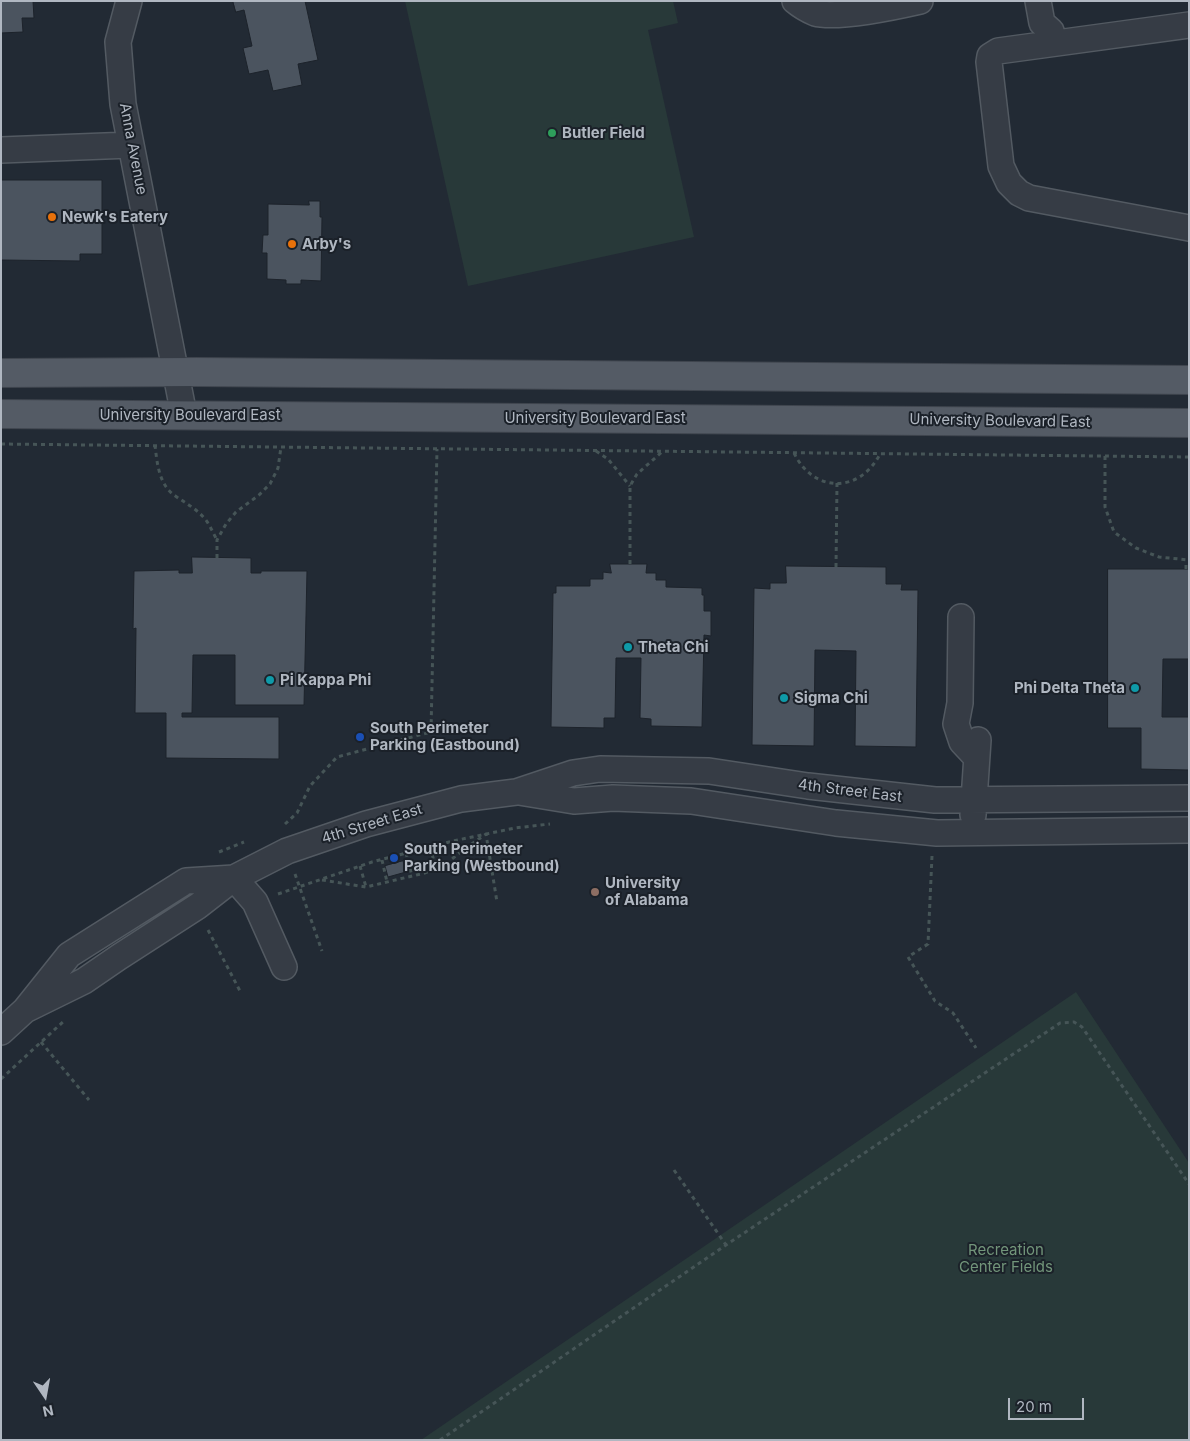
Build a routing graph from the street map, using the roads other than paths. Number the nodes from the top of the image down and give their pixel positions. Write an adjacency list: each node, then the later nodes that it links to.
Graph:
1 (130, 1): 8 (street, Anna Avenue)
2 (795, 1): 3 (street)
3 (920, 1)
4 (1038, 1): 7 (street)
5 (1053, 1): 7 (street)
6 (1189, 25): 7 (street)
7 (1052, 37): 10 (street)
8 (131, 145): 9 (street); 11 (street, Anna Avenue)
9 (1, 150)
10 (1189, 228)
11 (176, 372): 12 (main road); 13 (main road); 15 (street, Anna Avenue)
12 (1, 373)
13 (1189, 380)
14 (1, 414): 15 (main road, University Boulevard East)
15 (184, 415): 16 (main road, University Boulevard East)
16 (1189, 423)
17 (961, 616): 20 (street)
18 (516, 792): 20 (street, 4th Street East); 22 (street, 4th Street East); 23 (street, 4th Street East)
19 (1189, 798): 20 (street, 4th Street East)
20 (974, 800): 22 (street)
21 (1189, 830): 22 (street, 4th Street East)
22 (973, 832)
23 (234, 878): 24 (street); 25 (street, 4th Street East)
24 (284, 967)
25 (1, 1032)

